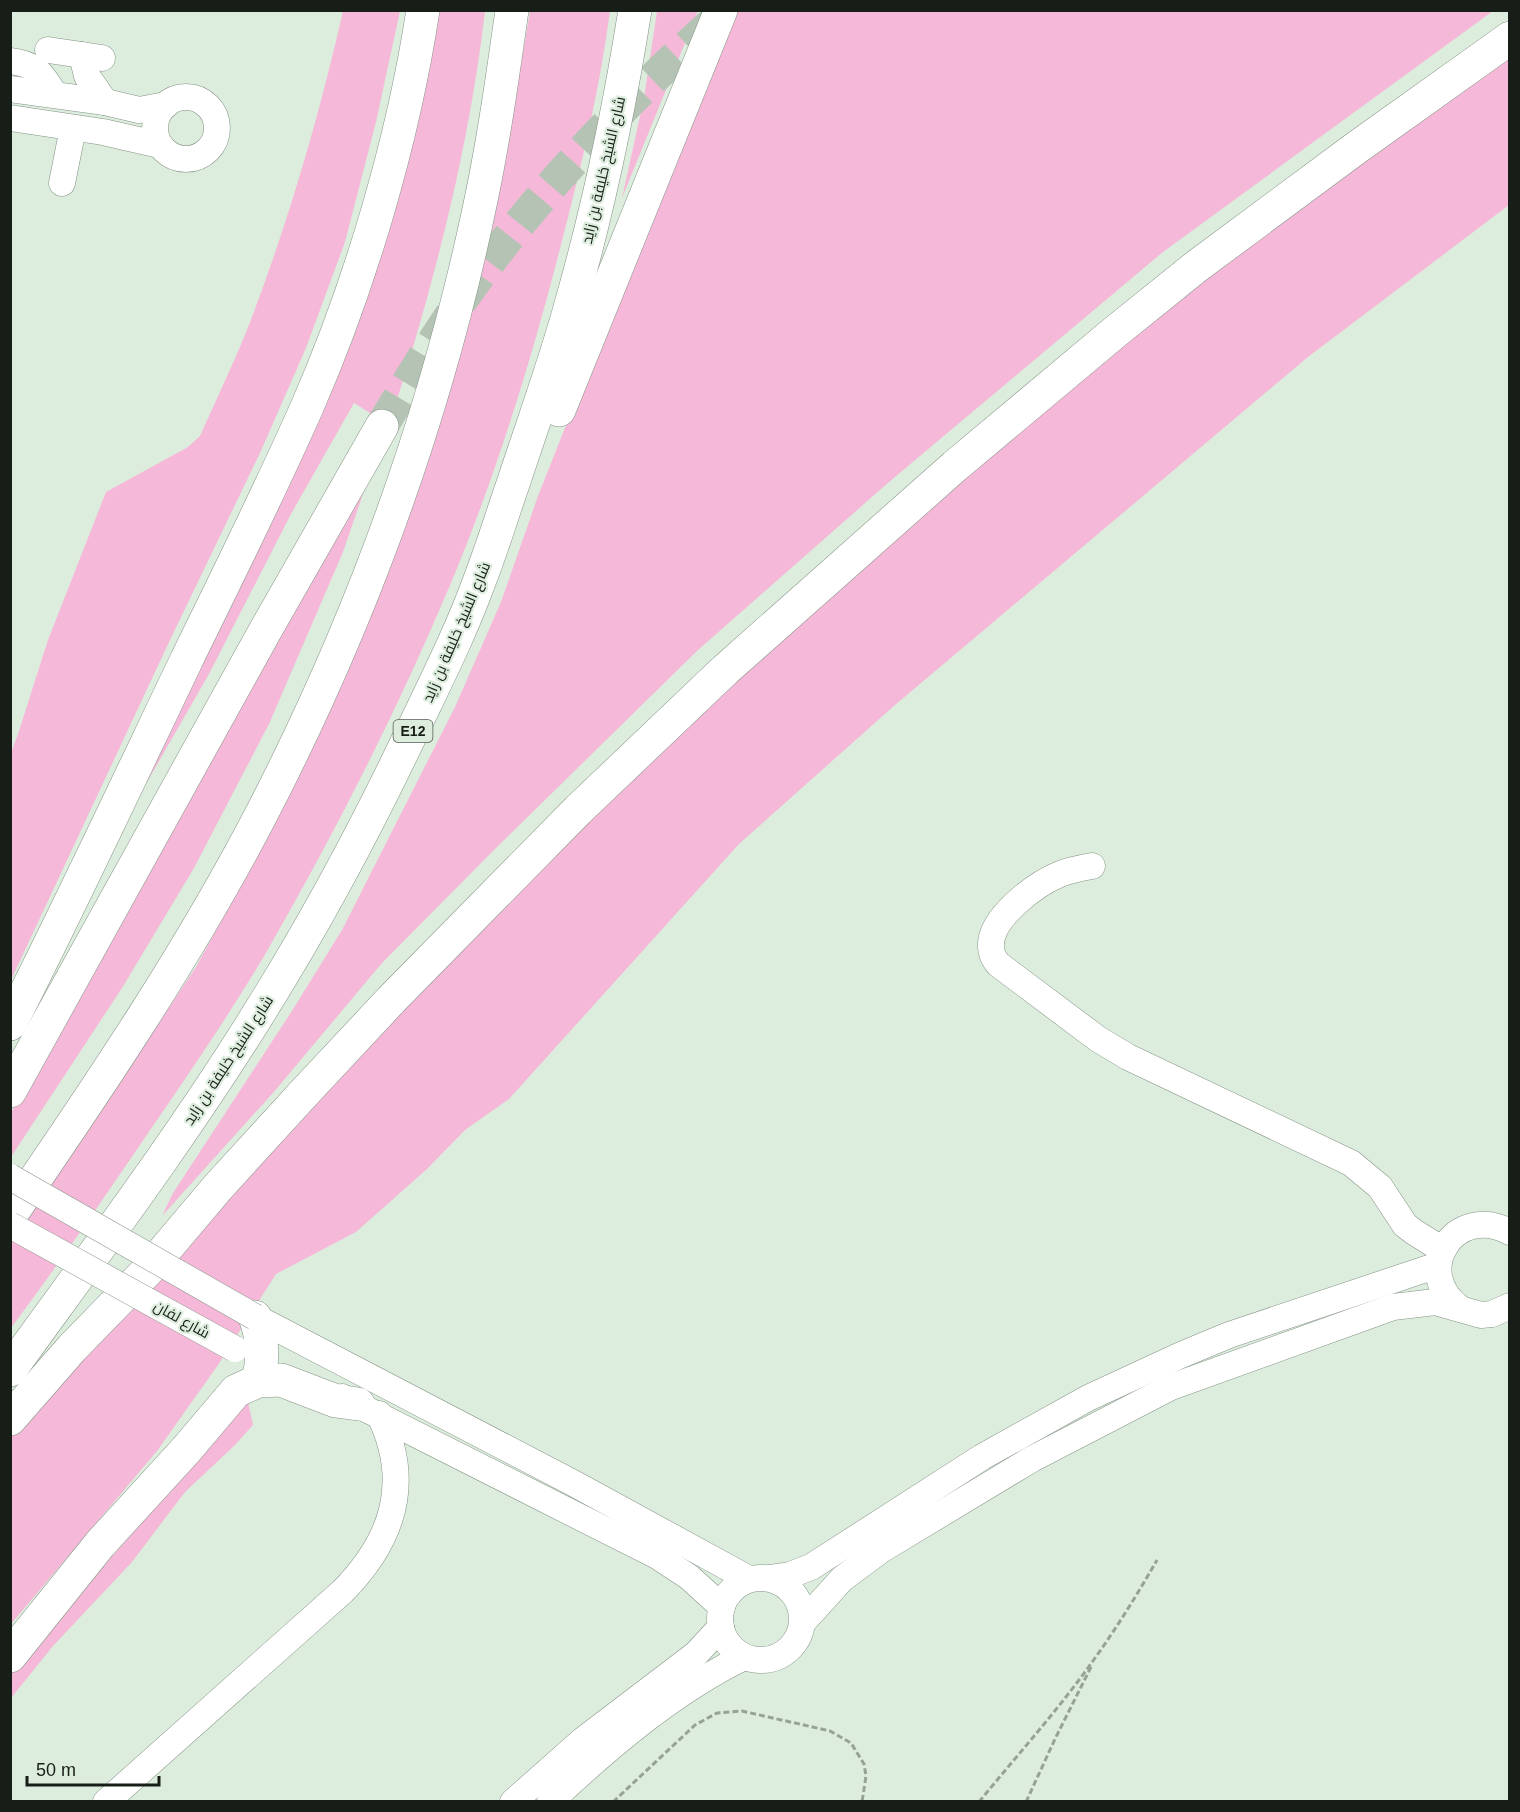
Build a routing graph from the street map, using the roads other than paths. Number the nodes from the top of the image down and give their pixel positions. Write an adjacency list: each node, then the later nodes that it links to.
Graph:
1 (423, 10): 20 (highway)
2 (512, 10): 23 (highway)
3 (634, 10): 18 (highway, شارع الشيخ خليفة بن زايد / E12)
4 (721, 10): 18 (highway)
5 (1509, 38): 33 (highway)
6 (48, 50): 7 (street)
7 (92, 57): 10 (street); 11 (street)
8 (10, 61): 10 (street)
9 (10, 89): 10 (street)
10 (55, 95): 11 (street)
11 (105, 102): 12 (street)
12 (166, 105): 15 (street); 15 (street)
13 (10, 118): 14 (street)
14 (73, 128): 15 (street); 16 (street)
15 (160, 145)
16 (62, 183)
17 (382, 426): 21 (highway)
18 (479, 583): 31 (highway, شارع الشيخ خليفة بن زايد / E12)
19 (1092, 866): 26 (street)
20 (10, 1024)
21 (10, 1092)
22 (10, 1177): 29 (street, bridge)
23 (10, 1216)
24 (10, 1225): 30 (street, شارع لفان, bridge)
25 (1509, 1232): 26 (street)
26 (1440, 1257): 28 (street); 34 (street)
27 (1509, 1306): 28 (street)
28 (1461, 1310): 36 (street)
29 (255, 1317): 30 (highway); 34 (street)
30 (252, 1363): 32 (highway); 37 (highway)
31 (10, 1370)
32 (369, 1409): 35 (street); 39 (street)
33 (10, 1419)
34 (759, 1579): 35 (street); 36 (street)
35 (721, 1617): 38 (street); 40 (street)
36 (803, 1622): 38 (street)
37 (10, 1656)
38 (744, 1657): 41 (street)
39 (106, 1802)
40 (513, 1802)
41 (550, 1802)

